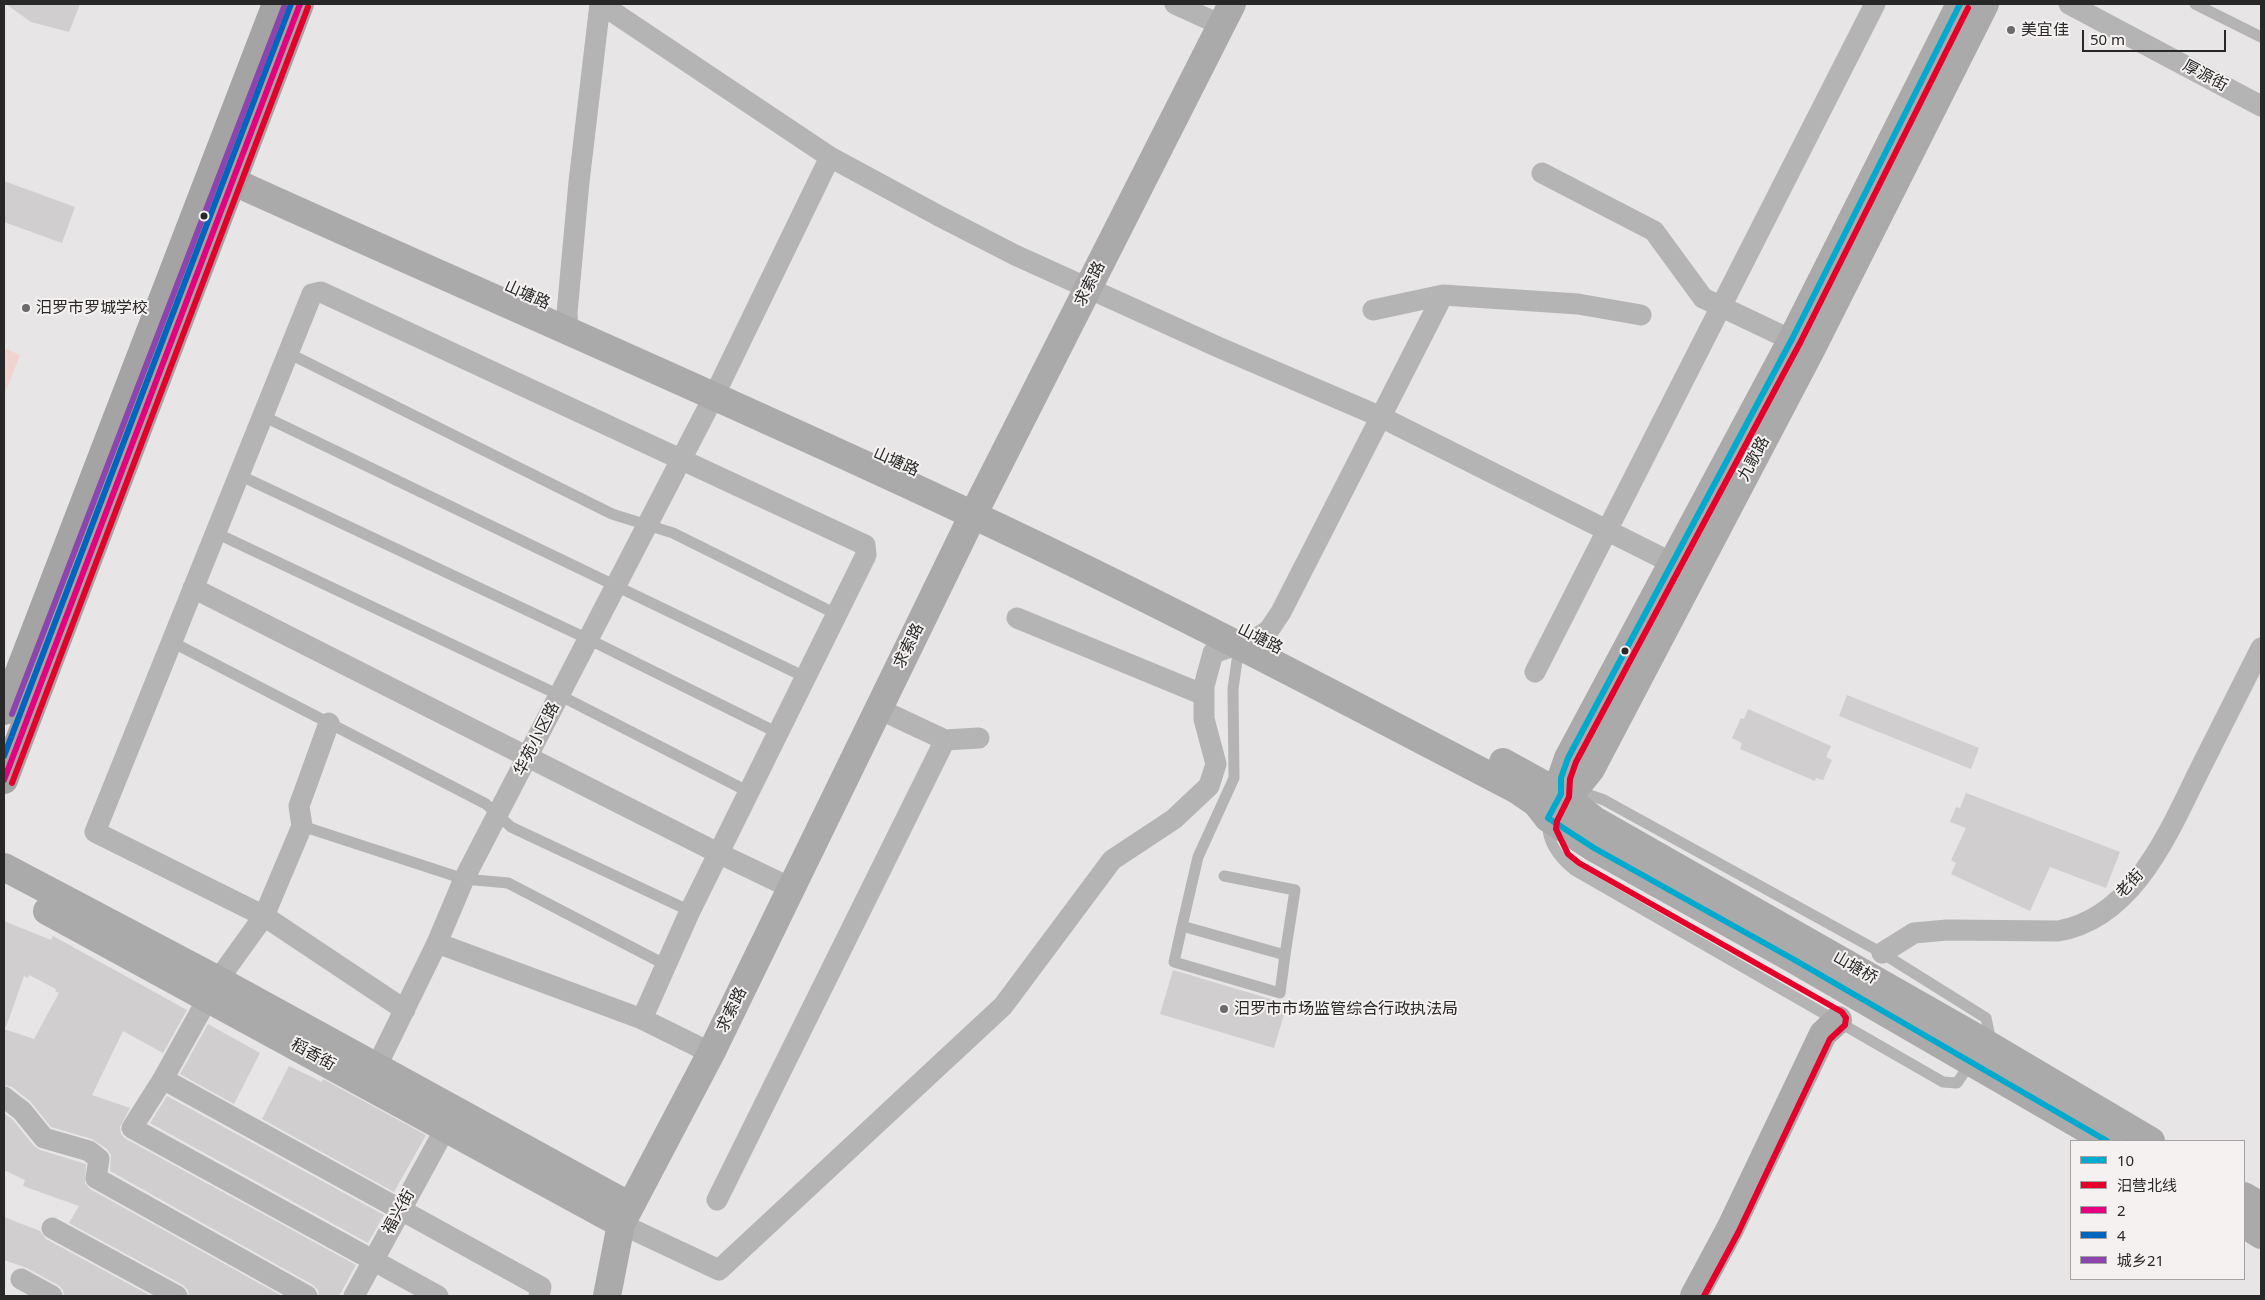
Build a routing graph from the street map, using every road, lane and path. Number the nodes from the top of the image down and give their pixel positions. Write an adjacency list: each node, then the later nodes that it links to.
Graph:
1 (276, 4): 14 (main road)
2 (300, 4): 14 (main road)
3 (600, 4): 13 (street); 21 (street)
4 (1175, 4): 10 (street)
5 (1875, 4): 18 (street)
6 (1960, 4): 22 (street, 九歌路)
7 (1986, 4): 22 (street, 九歌路)
8 (2069, 4): 12 (street, 厚源街)
9 (2195, 4): 11 (lane)
10 (1227, 14): 16 (street, 求索路)
11 (2261, 37)
12 (2261, 106)
13 (830, 157): 16 (street); 24 (street, 华苑小区路)
14 (226, 168): 21 (street, 山塘路); 47 (main road); 53 (main road)
15 (1542, 173): 18 (street)
16 (1088, 288): 26 (street); 29 (street, 求索路)
17 (1443, 296): 19 (street); 20 (street); 26 (street)
18 (1722, 306): 22 (street); 31 (street)
19 (1373, 310)
20 (1642, 315)
21 (568, 322): 24 (street, 山塘路)
22 (1801, 345): 33 (street, 九歌路)
23 (288, 354): 25 (street); 27 (street); 30 (lane)
24 (717, 389): 27 (street, 华苑小区路); 29 (street, 山塘路)
25 (263, 416): 28 (street); 34 (lane)
26 (1381, 417): 31 (street); 39 (street)
27 (682, 459): 30 (street, 华苑小区路); 36 (street)
28 (239, 475): 32 (street); 38 (lane)
29 (977, 508): 39 (street, 山塘路); 46 (street, 求索路)
30 (647, 526): 34 (street, 华苑小区路); 36 (lane)
31 (1607, 531): 33 (street); 42 (street)
32 (216, 533): 35 (street); 44 (lane)
33 (1683, 569): 55 (street, 九歌路)
34 (616, 585): 38 (street, 华苑小区路); 43 (lane)
35 (194, 588): 40 (street); 52 (street)
36 (836, 614): 43 (street)
37 (1017, 618): 45 (street)
38 (588, 639): 44 (street, 华苑小区路); 49 (lane)
39 (1248, 641): 45 (street); 55 (street, 山塘路); 57 (street, 山塘路); 67 (lane)
40 (172, 642): 48 (lane); 66 (street)
41 (2261, 648): 69 (street, 老街)
42 (1536, 672)
43 (805, 677): 49 (street)
44 (559, 695): 52 (street, 华苑小区路); 54 (lane)
45 (1204, 695): 87 (street)
46 (879, 709): 51 (street); 64 (street, 求索路)
47 (4, 711)
48 (329, 723): 56 (lane); 58 (street)
49 (778, 733): 54 (street)
50 (979, 738): 51 (street)
51 (945, 740): 84 (street)
52 (528, 756): 56 (street, 华苑小区路); 59 (street)
53 (4, 780)
54 (749, 792): 59 (street)
55 (1561, 794): 57 (street, 九歌路); 69 (lane); 82 (street, 山塘桥, bridge)
56 (498, 814): 62 (street, 华苑小区路); 65 (lane)
57 (1548, 818): 75 (lane); 81 (street, 山塘桥, bridge)
58 (302, 826): 62 (lane); 66 (street)
59 (718, 853): 64 (street); 65 (street)
60 (4, 867): 72 (street)
61 (1224, 876): 70 (lane)
62 (464, 879): 68 (street, 华苑小区路); 71 (lane)
63 (4, 888): 72 (street, 稻香街)
64 (792, 888): 76 (street, 求索路)
65 (690, 911): 71 (street)
66 (264, 916): 72 (street); 73 (street)
67 (1182, 926): 70 (lane); 70 (lane)
68 (437, 943): 73 (street, 华苑小区路); 74 (street)
69 (1882, 953): 75 (lane)
70 (1285, 955)
71 (666, 964): 74 (street)
72 (213, 989): 77 (street, 稻香街); 78 (street)
73 (405, 1010): 77 (street, 华苑小区路)
74 (642, 1019): 76 (street)
75 (1838, 1020): 100 (street); 101 (street)
76 (710, 1053): 87 (street, 求索路)
77 (372, 1076): 80 (street, 稻香街); 87 (street)
78 (163, 1079): 86 (street); 91 (street)
79 (4, 1097): 95 (street)
80 (445, 1129): 86 (street, 福兴街); 87 (street, 稻香街)
81 (2105, 1140)
82 (2149, 1140)
83 (2245, 1197): 85 (street)
84 (717, 1200)
85 (2261, 1206)
86 (400, 1210): 91 (street, 福兴街); 98 (street)
87 (625, 1215): 99 (street, 求索路)
88 (2245, 1225): 90 (street)
89 (52, 1228): 94 (street)
90 (2261, 1235)
91 (372, 1262): 96 (street, 福兴街); 97 (street)
92 (21, 1279): 93 (street)
93 (52, 1296)
94 (177, 1296)
95 (306, 1296)
96 (354, 1296)
97 (438, 1296)
98 (538, 1296)
99 (607, 1296)
100 (1694, 1296)
101 (1703, 1296)

